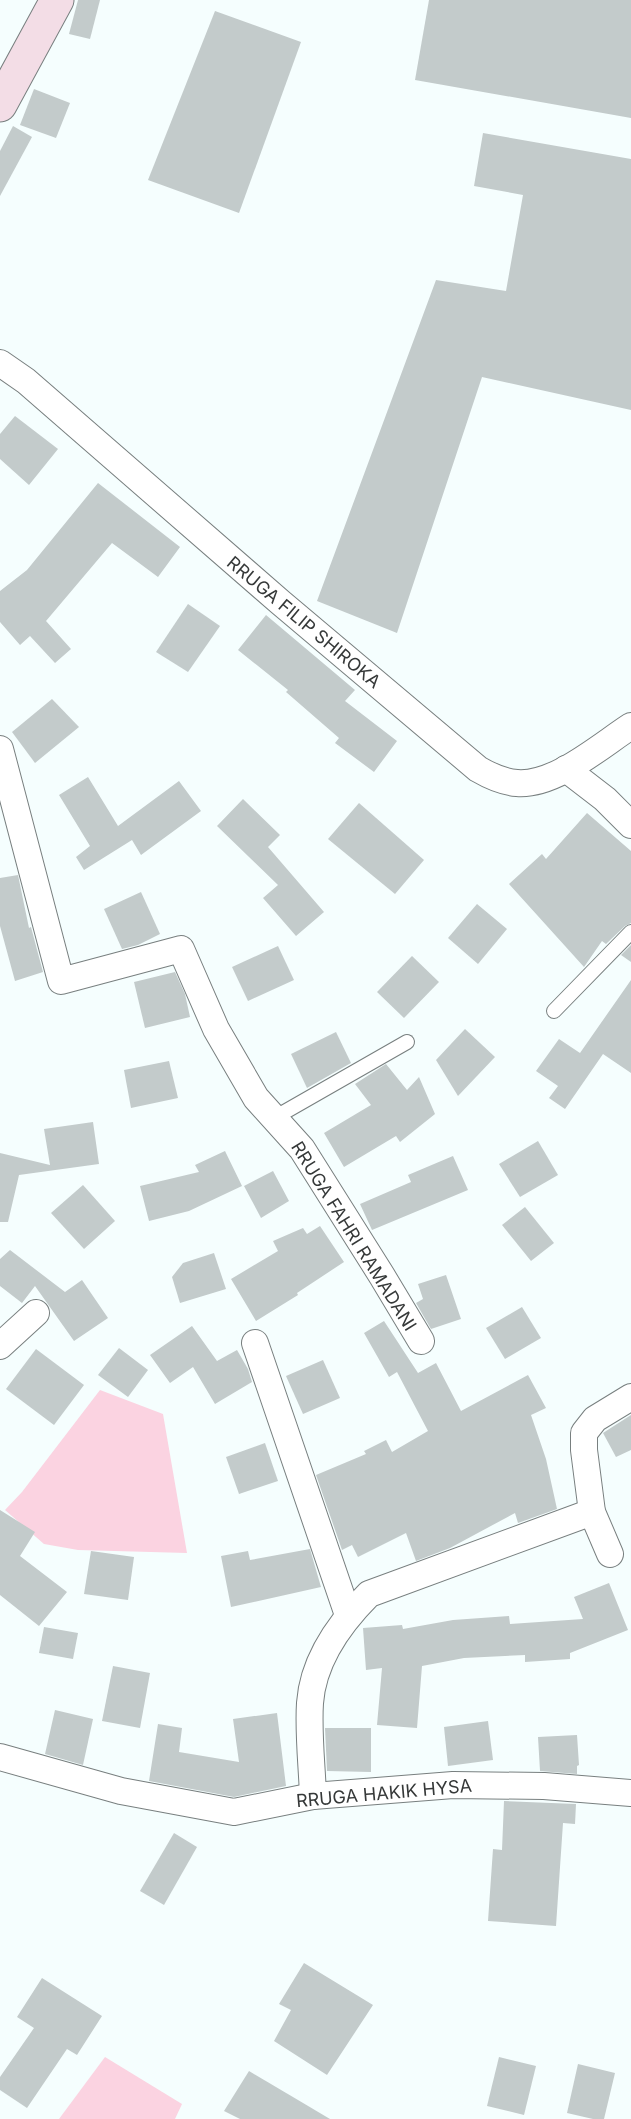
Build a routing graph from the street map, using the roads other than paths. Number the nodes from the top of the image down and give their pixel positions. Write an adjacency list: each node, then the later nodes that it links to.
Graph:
1 (57, 0): 2 (street)
2 (2, 96)
3 (0, 363): 6 (street, RRUGA FILIP SHIROKA)
4 (631, 726): 6 (street, RRUGA FILIP SHIROKA)
5 (0, 748): 11 (street, RRUGA FAHRI RAMADANI)
6 (566, 769): 7 (street)
7 (631, 825)
8 (631, 932): 9 (lane)
9 (554, 1011)
10 (407, 1042): 11 (lane)
11 (274, 1118): 13 (street, RRUGA FAHRI RAMADANI)
12 (36, 1313): 15 (street)
13 (421, 1341)
14 (255, 1343): 19 (street)
15 (0, 1346)
16 (631, 1398): 17 (street)
17 (592, 1512): 18 (street); 19 (street)
18 (610, 1554)
19 (348, 1615): 22 (street)
20 (0, 1758): 22 (street, RRUGA HAKIK HYSA)
21 (631, 1792): 22 (street, RRUGA HAKIK HYSA)
22 (313, 1796)

